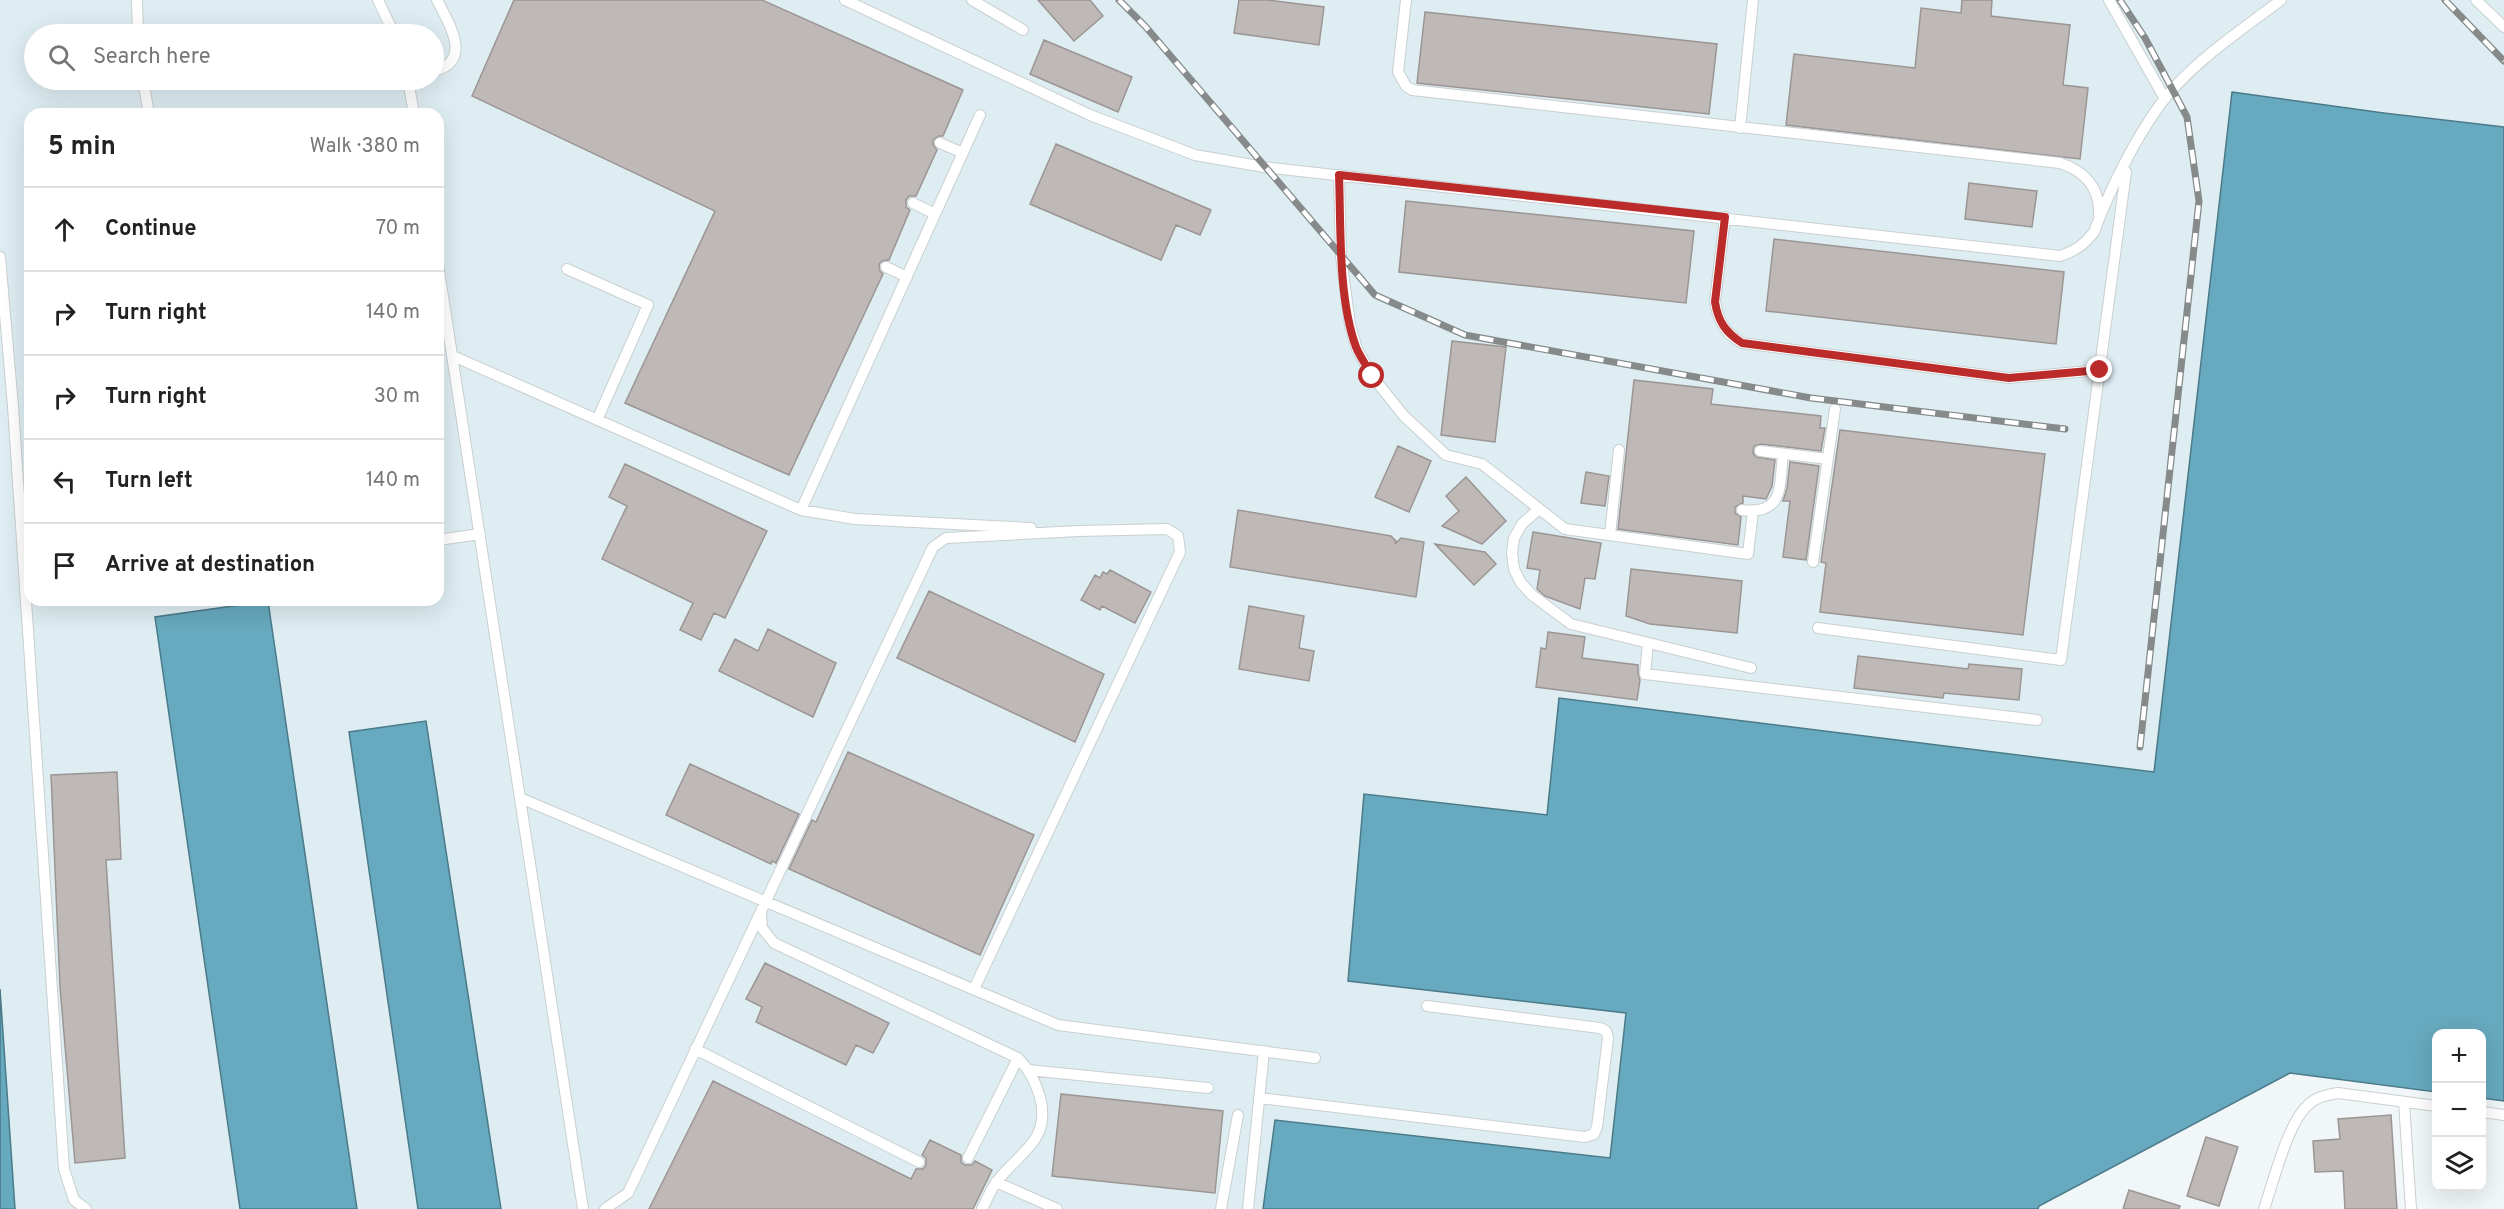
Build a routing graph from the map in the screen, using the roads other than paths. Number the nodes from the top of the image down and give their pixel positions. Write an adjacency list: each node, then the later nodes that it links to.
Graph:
1 (137, 0): 11 (lane)
2 (378, 0): 12 (lane)
3 (436, 0): 15 (lane)
4 (844, 0): 26 (lane)
5 (972, 0): 14 (lane)
6 (1406, 0): 22 (lane)
7 (1753, 0): 22 (lane)
8 (2109, 0): 18 (lane)
9 (2281, 0): 18 (lane)
10 (2476, 0): 13 (lane)
11 (138, 24)
12 (389, 24)
13 (2504, 27)
14 (1023, 30)
15 (444, 67)
16 (144, 90): 19 (lane)
17 (410, 90): 20 (lane)
18 (2165, 99): 25 (lane)
19 (147, 108)
20 (413, 108)
21 (980, 115): 24 (lane)
22 (1740, 128): 30 (lane)
23 (940, 142): 24 (lane)
24 (963, 153): 28 (lane)
25 (2127, 162): 30 (lane); 37 (lane)
26 (1339, 175): 29 (lane); 44 (lane)
27 (914, 203): 28 (lane)
28 (935, 214): 34 (lane)
29 (1725, 217): 30 (lane); 37 (lane)
30 (2099, 218)
31 (0, 257): 50 (lane)
32 (886, 267): 34 (lane)
33 (567, 269): 39 (lane)
34 (907, 276): 45 (lane)
35 (444, 301): 36 (lane)
36 (453, 356): 39 (lane); 47 (lane)
37 (2100, 370): 53 (lane)
38 (1835, 409): 43 (lane)
39 (597, 420): 45 (lane)
40 (1618, 450): 48 (lane)
41 (1760, 451): 42 (lane)
42 (1783, 454): 43 (lane); 48 (lane)
43 (1828, 459): 51 (lane)
44 (1539, 509): 48 (lane); 54 (lane)
45 (801, 510): 46 (lane)
46 (1079, 531): 58 (lane); 59 (lane)
47 (480, 534): 49 (lane); 57 (lane)
48 (1610, 536)
49 (444, 539)
50 (24, 557)
51 (1813, 562)
52 (28, 606): 76 (lane)
53 (1818, 628)
54 (1648, 643): 55 (lane); 56 (lane)
55 (1750, 668)
56 (2037, 720)
57 (520, 798): 58 (lane); 77 (lane)
58 (765, 901): 59 (lane); 61 (lane); 63 (lane)
59 (974, 989): 62 (lane)
60 (1427, 1006): 67 (lane)
61 (695, 1049): 74 (lane); 78 (lane)
62 (1264, 1051): 64 (lane); 67 (lane)
63 (1017, 1058): 65 (lane); 73 (lane)
64 (1315, 1058)
65 (1028, 1070): 66 (lane); 75 (lane)
66 (1208, 1088)
67 (1259, 1098): 82 (lane)
68 (2404, 1102): 69 (lane); 83 (lane); 84 (lane)
69 (2432, 1106)
70 (2486, 1113): 72 (lane)
71 (1238, 1115): 81 (lane)
72 (2504, 1115)
73 (968, 1158)
74 (919, 1162)
75 (996, 1182): 79 (lane); 80 (lane)
76 (86, 1209)
77 (583, 1209)
78 (605, 1209)
79 (982, 1209)
80 (1057, 1209)
81 (1221, 1209)
82 (1248, 1209)
83 (2264, 1209)
84 (2411, 1209)

